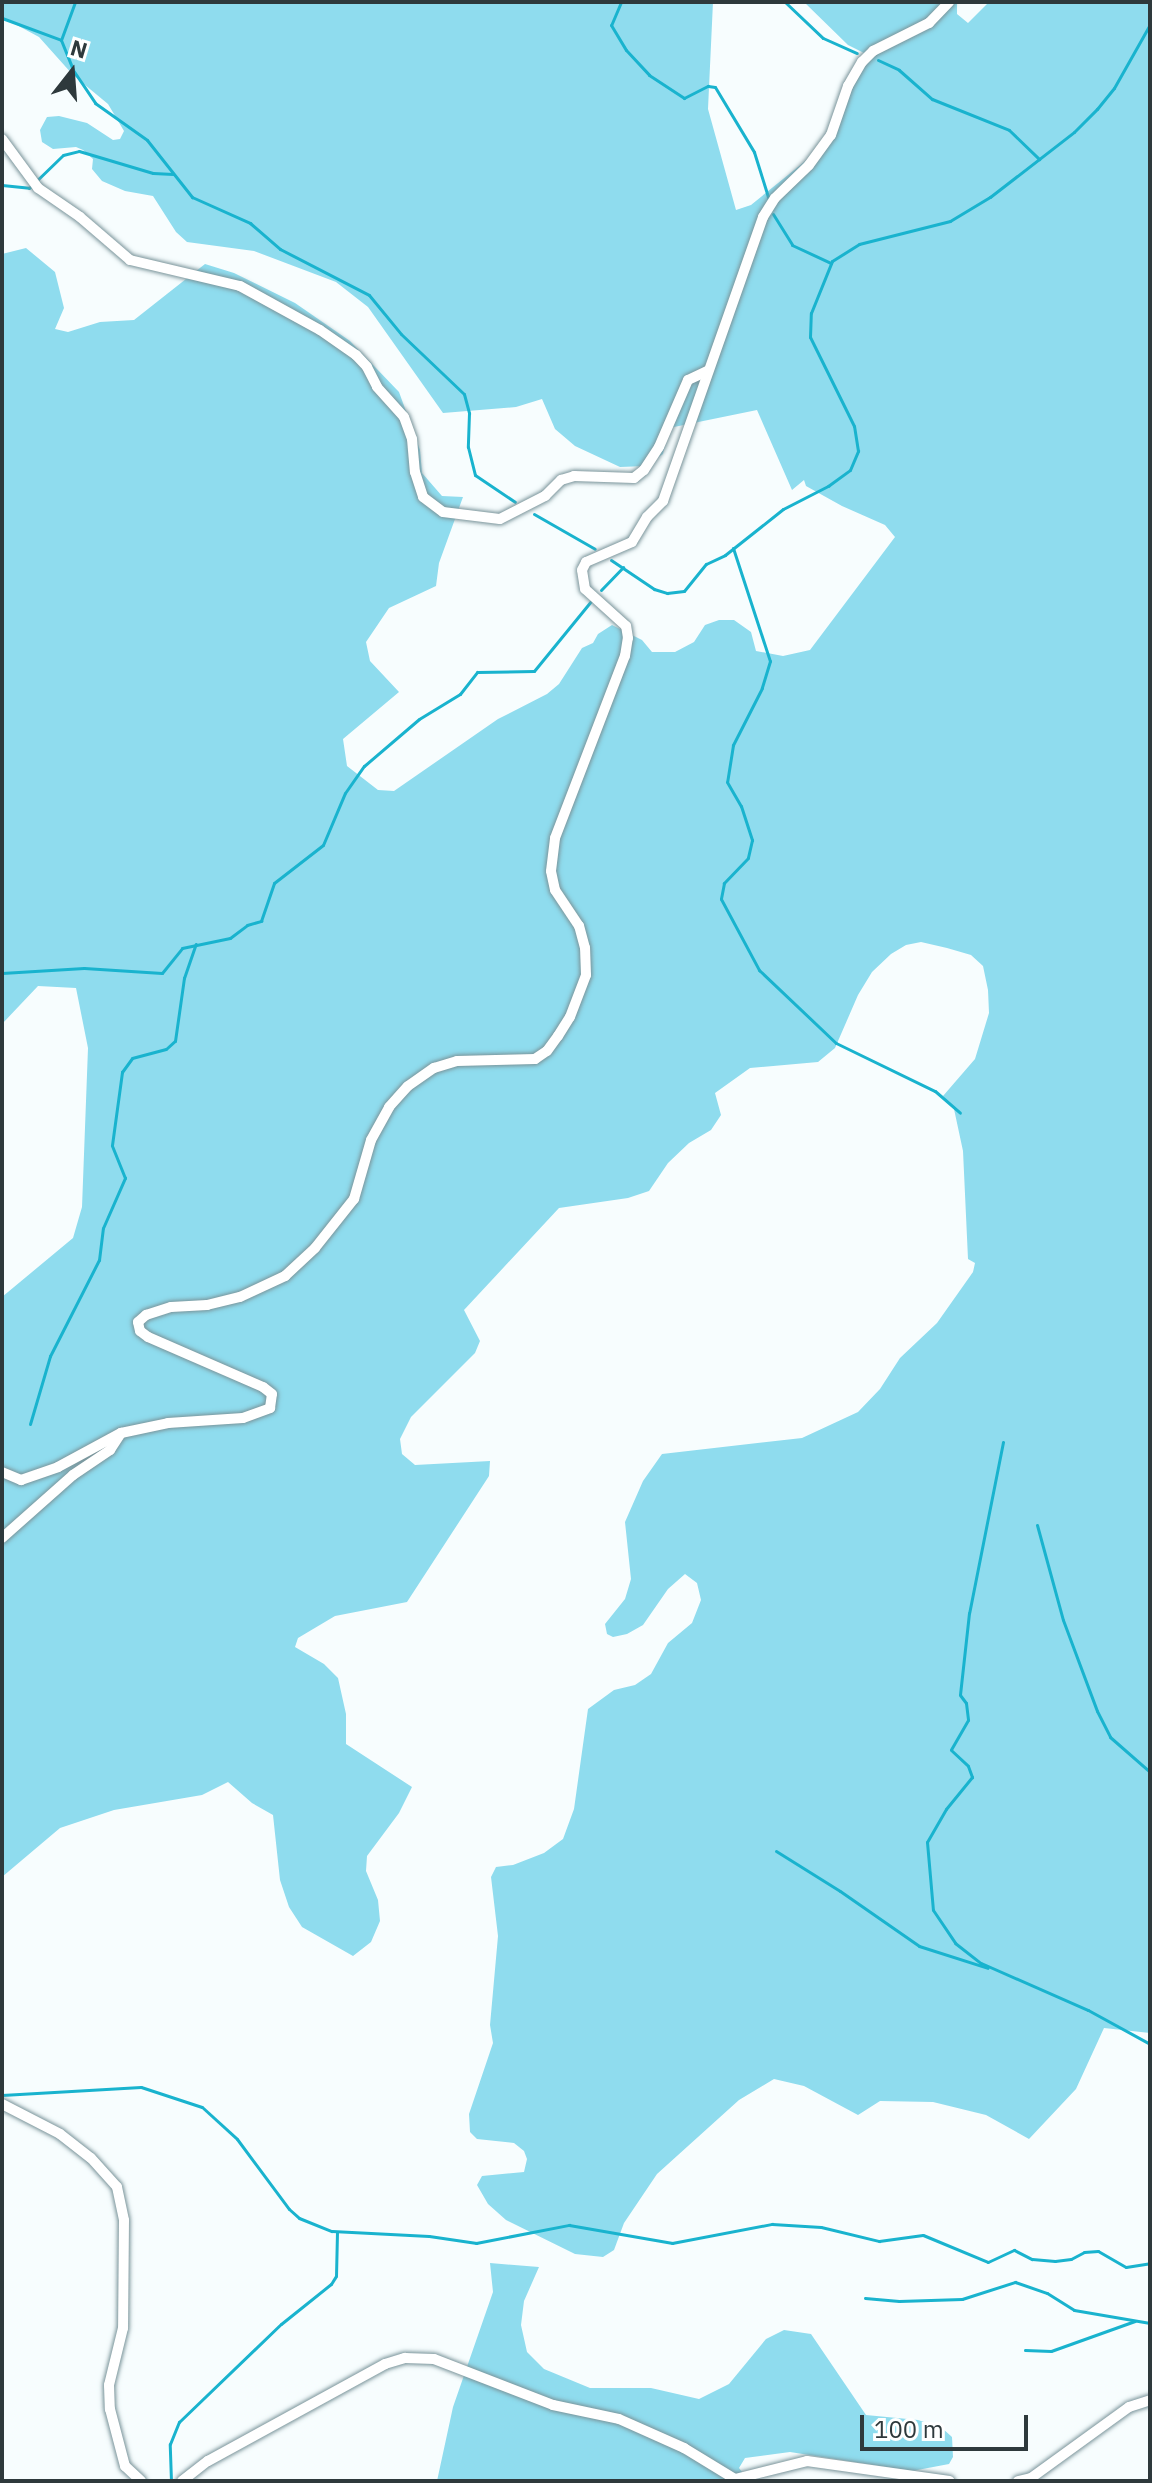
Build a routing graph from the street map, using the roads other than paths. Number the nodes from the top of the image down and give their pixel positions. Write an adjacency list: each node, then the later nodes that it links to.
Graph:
1 (949, 2): 3 (street)
2 (2, 139): 3 (street)
3 (707, 371): 4 (street)
4 (121, 1433): 5 (street); 6 (street)
5 (2, 1472)
6 (2, 1538)
7 (2, 2104): 9 (street)
8 (1150, 2400): 12 (street)
9 (141, 2481)
10 (182, 2481): 11 (street)
11 (950, 2481)
12 (1018, 2481)

